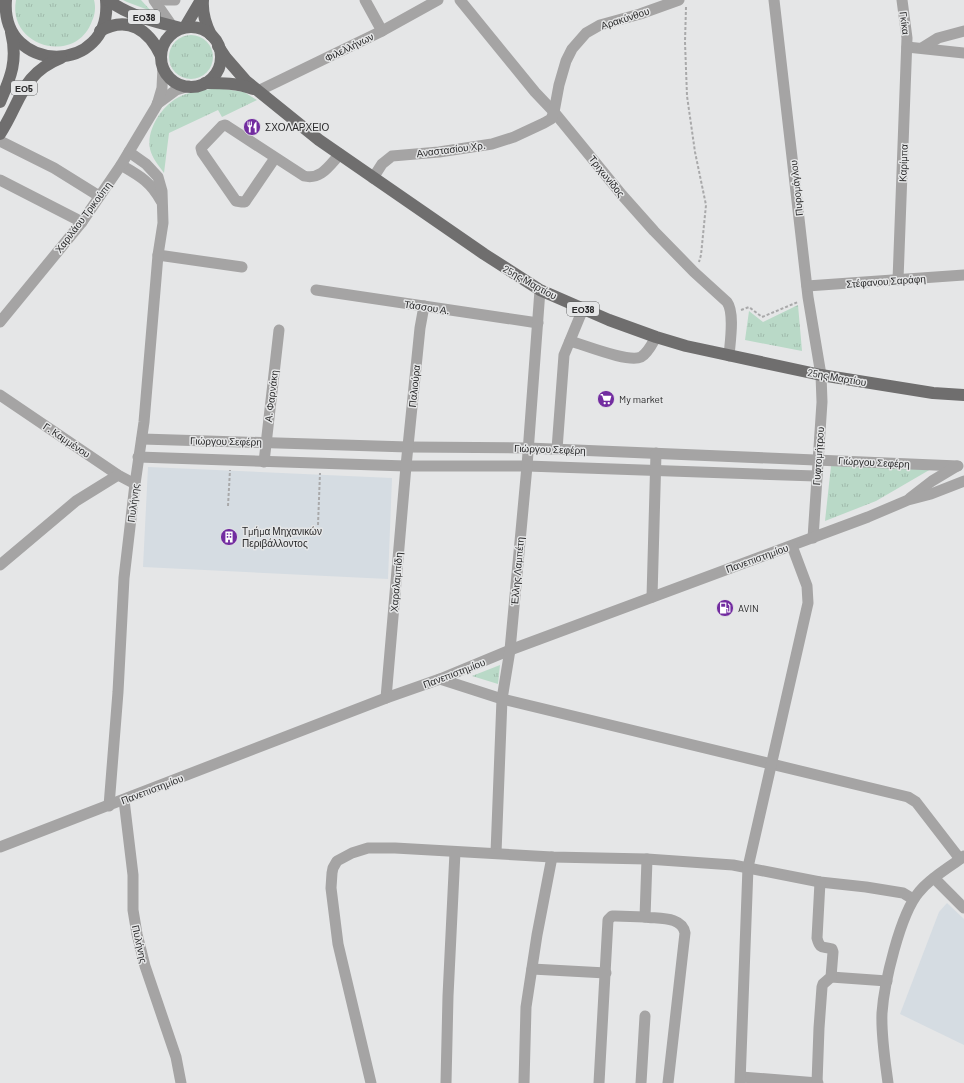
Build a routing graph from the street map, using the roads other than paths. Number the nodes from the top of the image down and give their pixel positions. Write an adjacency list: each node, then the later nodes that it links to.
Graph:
1 (6, 0): 13 (main road, ΕΟ5)
2 (107, 0): 14 (main road, ΕΟ38); 15 (main road, ΕΟ5)
3 (154, 0): 14 (street)
4 (166, 0): 5 (street)
5 (175, 0)
6 (202, 0): 14 (main road); 18 (main road)
7 (365, 0): 17 (street)
8 (438, 0): 17 (street, Φιλελλήνων)
9 (460, 0): 31 (street, Τριχωνίδος)
10 (679, 0): 31 (street, Αρακύνθου)
11 (774, 0): 49 (street, Πυρομάγλου)
12 (902, 0): 20 (street, Γκίκα)
13 (10, 27): 23 (main road, ΕΟ5); 26 (main road, ΕΟ5)
14 (180, 27): 18 (main road, ΕΟ38); 24 (main road)
15 (100, 31): 23 (main road, ΕΟ5); 24 (main road, ΕΟ38)
16 (964, 31): 21 (street)
17 (382, 32): 28 (street, Φιλελλήνων)
18 (211, 35): 19 (main road, ΕΟ38)
19 (218, 46): 25 (main road); 28 (main road, 25ης Μαρτίου / ΕΟ38)
20 (907, 47): 21 (street); 46 (street, Καρίμπα)
21 (922, 48): 22 (street)
22 (964, 53)
23 (64, 57): 32 (main road, ΕΟ5)
24 (162, 62): 27 (main road, ΕΟ38); 30 (street, Χαριλάου Τρικούπη)
25 (205, 83): 27 (main road, ΕΟ38); 28 (main road, 25ης Μαρτίου / ΕΟ38)
26 (4, 86): 29 (main road, ΕΟ5)
27 (189, 86): 30 (street, Χαριλάου Τρικούπη)
28 (258, 91): 35 (main road, 25ης Μαρτίου / ΕΟ38)
29 (0, 102)
30 (157, 105): 34 (street, Χαριλάου Τρικούπη)
31 (554, 112): 38 (street, Αναστασίου Χρ.); 57 (street, Τριχωνίδος)
32 (0, 134)
33 (0, 141): 40 (street)
34 (129, 152): 37 (street, Χαριλάου Τρικούπη); 41 (street, Πυλήνης)
35 (340, 154): 36 (street); 38 (main road, 25ης Μαρτίου / ΕΟ38)
36 (275, 158): 36 (street)
37 (122, 165): 40 (street, Χαριλάου Τρικούπη); 41 (street)
38 (373, 178): 48 (main road, 25ης Μαρτίου / ΕΟ38)
39 (0, 180): 42 (street)
40 (99, 196): 42 (street, Χαριλάου Τρικούπη)
41 (162, 202): 43 (street, Πυλήνης)
42 (82, 222): 52 (street, Χαριλάου Τρικούπη)
43 (158, 255): 44 (street); 61 (street, Πυλήνης)
44 (242, 267)
45 (964, 275): 46 (street, Στέφανου Σαράφη)
46 (898, 280): 49 (street, Στέφανου Σαράφη)
47 (316, 290): 50 (street, Τάσσου Α.)
48 (540, 290): 51 (main road, 25ης Μαρτίου / ΕΟ38); 53 (street, Έλλης Λαμπέτη)
49 (808, 292): 58 (street, Πυρομάγλου)
50 (424, 306): 53 (street, Τάσσου Α.); 63 (street, Παλιούρα)
51 (583, 309): 55 (main road, 25ης Μαρτίου / ΕΟ38); 56 (street)
52 (0, 322)
53 (538, 323): 64 (street, Έλλης Λαμπέτη)
54 (279, 330): 62 (street, Α. Φαρνάκη)
55 (656, 337): 56 (street); 57 (main road, 25ης Μαρτίου / ΕΟ38)
56 (570, 341): 65 (street)
57 (729, 356): 58 (main road, 25ης Μαρτίου / ΕΟ38)
58 (821, 375): 60 (main road, 25ης Μαρτίου / ΕΟ38); 68 (street, Γυφτομήτρου)
59 (0, 395): 74 (street, Γ. Καμμένου)
60 (964, 395)
61 (142, 439): 62 (street, Γιώργου Σεφέρη); 67 (street, Πυλήνης)
62 (266, 442): 63 (street, Γιώργου Σεφέρη); 69 (street, Α. Φαρνάκη)
63 (408, 447): 64 (street, Γιώργου Σεφέρη); 71 (street, Παλιούρα)
64 (528, 448): 65 (street, Γιώργου Σεφέρη); 72 (street, Έλλης Λαμπέτη)
65 (557, 449): 66 (street, Γιώργου Σεφέρη)
66 (656, 453): 68 (street, Γιώργου Σεφέρη); 73 (street)
67 (138, 457): 69 (street, Γιώργου Σεφέρη); 77 (street, Πυλήνης)
68 (818, 460): 70 (street, Γιώργου Σεφέρη); 75 (street, Γυφτομήτρου)
69 (264, 462): 71 (street, Γιώργου Σεφέρη)
70 (961, 465): 78 (street, Πανεπιστημίου)
71 (406, 466): 72 (street, Γιώργου Σεφέρη); 85 (street, Χαραλαμπίδη)
72 (527, 466): 73 (street, Γιώργου Σεφέρη); 83 (street, Έλλης Λαμπέτη)
73 (655, 470): 75 (street, Γιώργου Σεφέρη); 82 (street)
74 (118, 475): 77 (street, Γ. Καμμένου); 81 (street)
75 (816, 476): 79 (street, Γυφτομήτρου)
76 (964, 481): 78 (street, Πανεπιστημίου)
77 (135, 484): 89 (street, Πυλήνης)
78 (908, 500): 79 (street, Πανεπιστημίου)
79 (813, 538): 80 (street, Πανεπιστημίου)
80 (792, 546): 82 (street, Πανεπιστημίου); 87 (street)
81 (0, 565)
82 (652, 597): 83 (street, Πανεπιστημίου)
83 (510, 650): 84 (street, Πανεπιστημίου); 86 (street, Έλλης Λαμπέτη)
84 (440, 679): 85 (street, Πανεπιστημίου); 86 (street)
85 (386, 698): 88 (street, Πανεπιστημίου)
86 (502, 699): 87 (street); 92 (street, Έλλης Λαμπέτη)
87 (772, 764): 94 (street); 96 (street)
88 (124, 800): 89 (street, Πανεπιστημίου); 108 (street, Πυλήνης)
89 (109, 806): 90 (street, Πανεπιστημίου)
90 (0, 847)
91 (455, 852): 92 (street); 109 (street); 110 (street)
92 (496, 853): 93 (street)
93 (552, 857): 95 (street); 102 (street)
94 (962, 857): 97 (street)
95 (647, 859): 96 (street); 101 (street)
96 (748, 867): 98 (street); 107 (street)
97 (934, 878): 99 (street); 100 (street)
98 (820, 882): 99 (street); 104 (street)
99 (913, 899): 105 (street)
100 (964, 908)
101 (645, 917): 103 (street); 114 (street)
102 (532, 969): 103 (street); 111 (street)
103 (606, 973): 112 (street)
104 (831, 977): 105 (street); 115 (street)
105 (887, 981): 116 (street)
106 (645, 1016): 113 (street)
107 (741, 1080): 115 (street)
108 (181, 1083)
109 (371, 1083)
110 (446, 1083)
111 (524, 1083)
112 (598, 1083)
113 (641, 1083)
114 (668, 1083)
115 (817, 1083)
116 (888, 1083)

